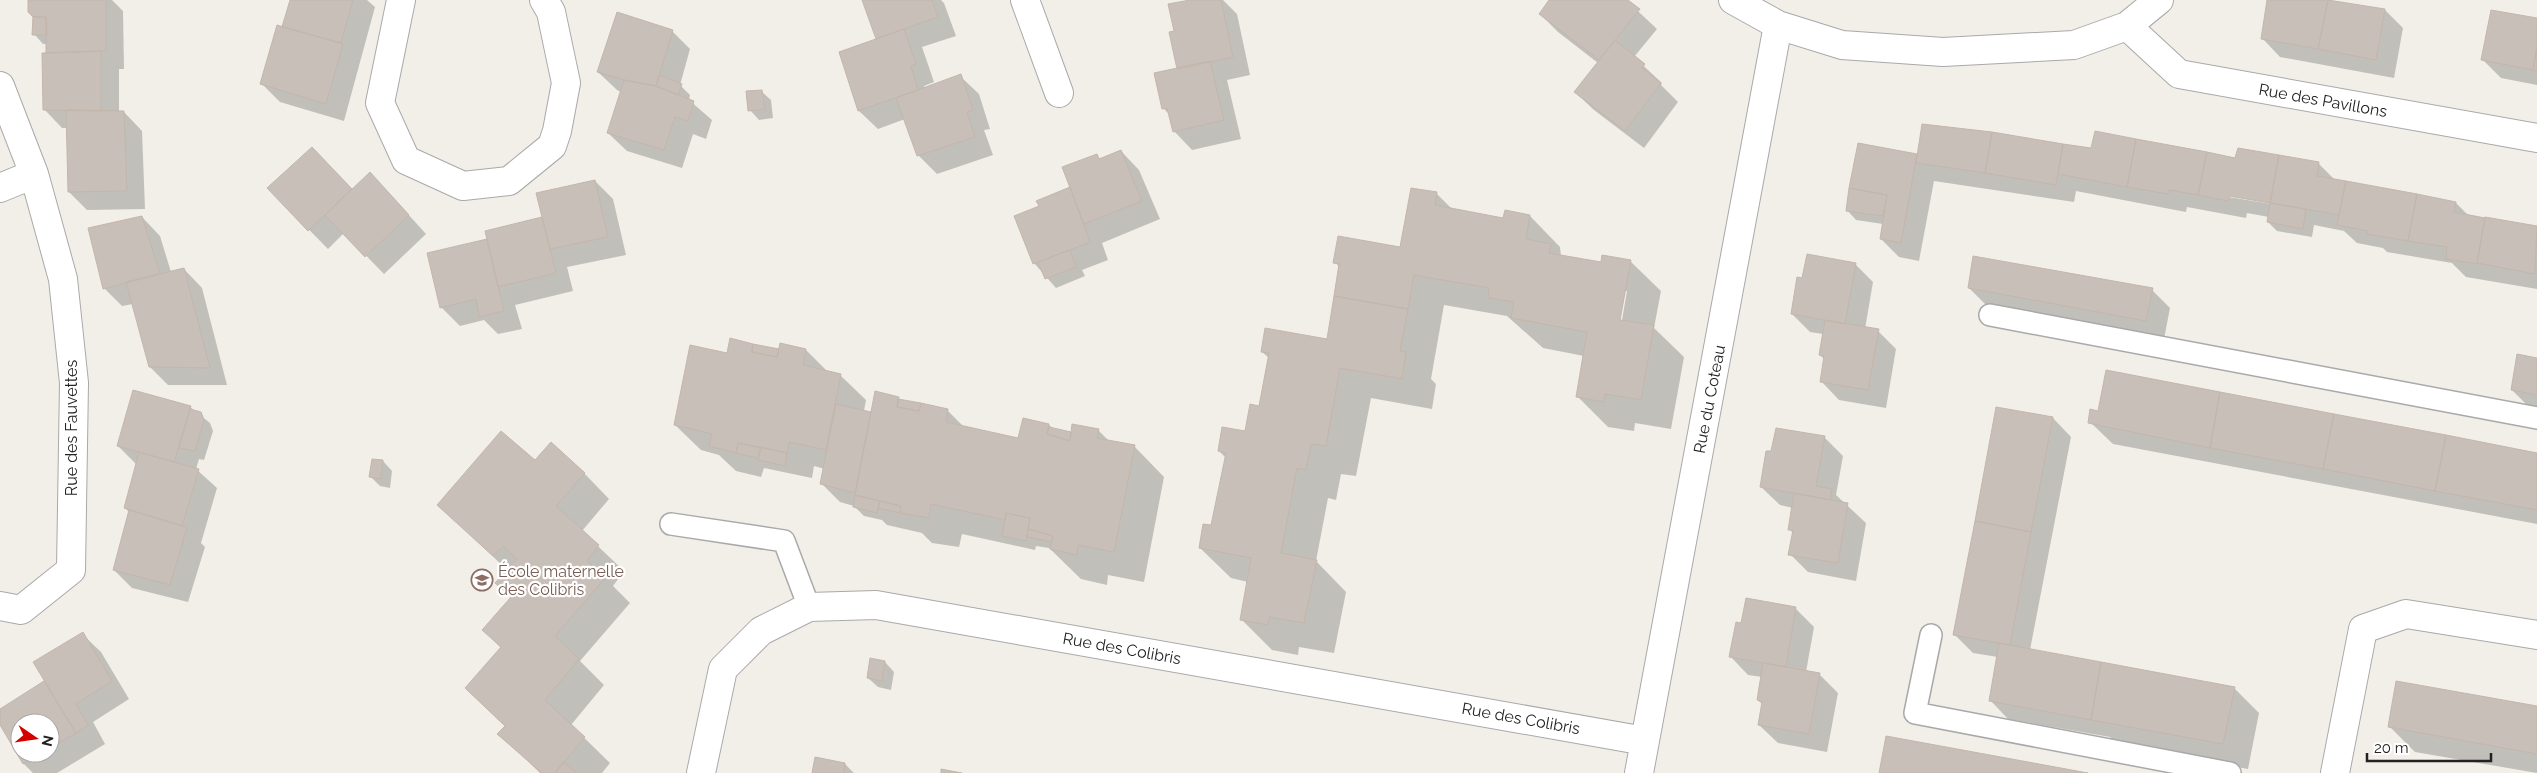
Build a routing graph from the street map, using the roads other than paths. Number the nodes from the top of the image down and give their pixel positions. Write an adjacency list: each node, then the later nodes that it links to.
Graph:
1 (401, 0): 2 (street)
2 (544, 0)
3 (1025, 0): 9 (street)
4 (1733, 0): 6 (street)
5 (2159, 0): 7 (street)
6 (1778, 26): 7 (street); 20 (street, Rue du Coteau)
7 (2127, 26): 10 (street, Rue des Pavillons)
8 (1, 90): 11 (street, Rue des Fauvettes)
9 (1059, 93)
10 (2537, 138)
11 (34, 174): 12 (street); 16 (street, Rue des Fauvettes)
12 (0, 188)
13 (1990, 315): 14 (lane)
14 (2537, 418)
15 (671, 524): 17 (lane)
16 (0, 606)
17 (809, 607): 20 (street, Rue des Colibris); 21 (street, Rue des Colibris)
18 (1931, 635): 23 (lane)
19 (2537, 635): 24 (street)
20 (1644, 741): 22 (street, Rue du Coteau)
21 (701, 773)
22 (1639, 773)
23 (2230, 773)
24 (2335, 773)

